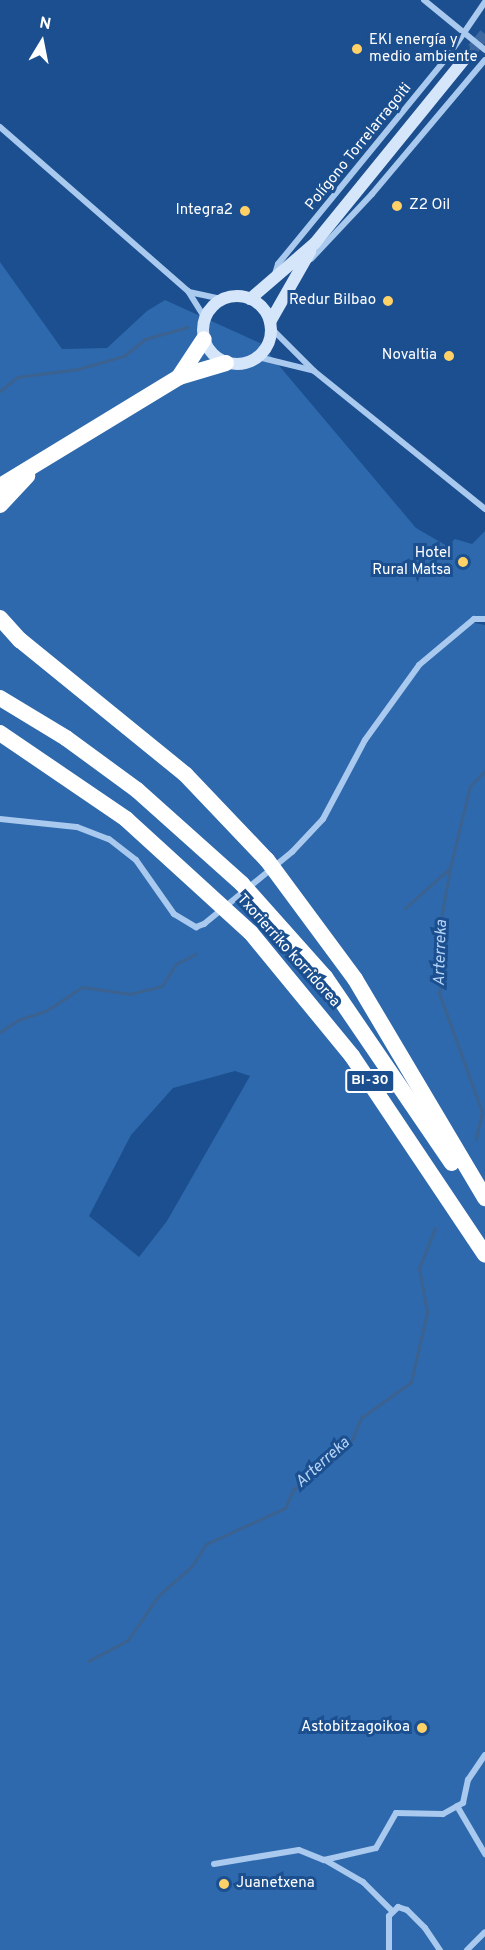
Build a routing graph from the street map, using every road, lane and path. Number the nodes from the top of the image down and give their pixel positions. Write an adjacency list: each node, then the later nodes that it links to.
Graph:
1 (424, 0): 3 (street)
2 (485, 2): 3 (street, Polígono Torrelarragoiti)
3 (463, 32): 4 (street); 9 (street, Polígono Torrelarragoiti)
4 (485, 50)
5 (468, 55): 8 (street)
6 (485, 60): 10 (street)
7 (0, 127): 11 (street)
8 (315, 243): 9 (street); 10 (street)
9 (274, 277): 12 (street)
10 (295, 277): 15 (street)
11 (189, 291): 13 (street); 14 (street)
12 (250, 298): 13 (street); 15 (street)
13 (222, 299): 14 (street)
14 (205, 318): 16 (street)
15 (271, 325): 17 (street); 19 (street)
16 (204, 339): 18 (street); 20 (highway)
17 (258, 357): 18 (street); 19 (street)
18 (226, 363): 20 (highway)
19 (314, 371): 24 (street)
20 (179, 377): 21 (highway)
21 (43, 461): 22 (highway); 23 (highway)
22 (0, 486)
23 (0, 506)
24 (485, 509)
25 (0, 618): 30 (highway)
26 (485, 619): 29 (street)
27 (0, 698): 31 (highway, Txorierriko korridorea / BI-30)
28 (0, 733): 32 (highway, Txorierriko korridorea / BI-30)
29 (0, 819)
30 (485, 1198)
31 (485, 1213)
32 (485, 1255)
33 (485, 1755): 34 (street)
34 (457, 1806): 35 (street); 36 (street)
35 (485, 1854)
36 (324, 1860): 37 (street); 38 (street)
37 (214, 1864)
38 (393, 1912): 40 (street); 41 (street)
39 (485, 1932): 42 (street)
40 (389, 1950)
41 (440, 1950)
42 (467, 1950)

